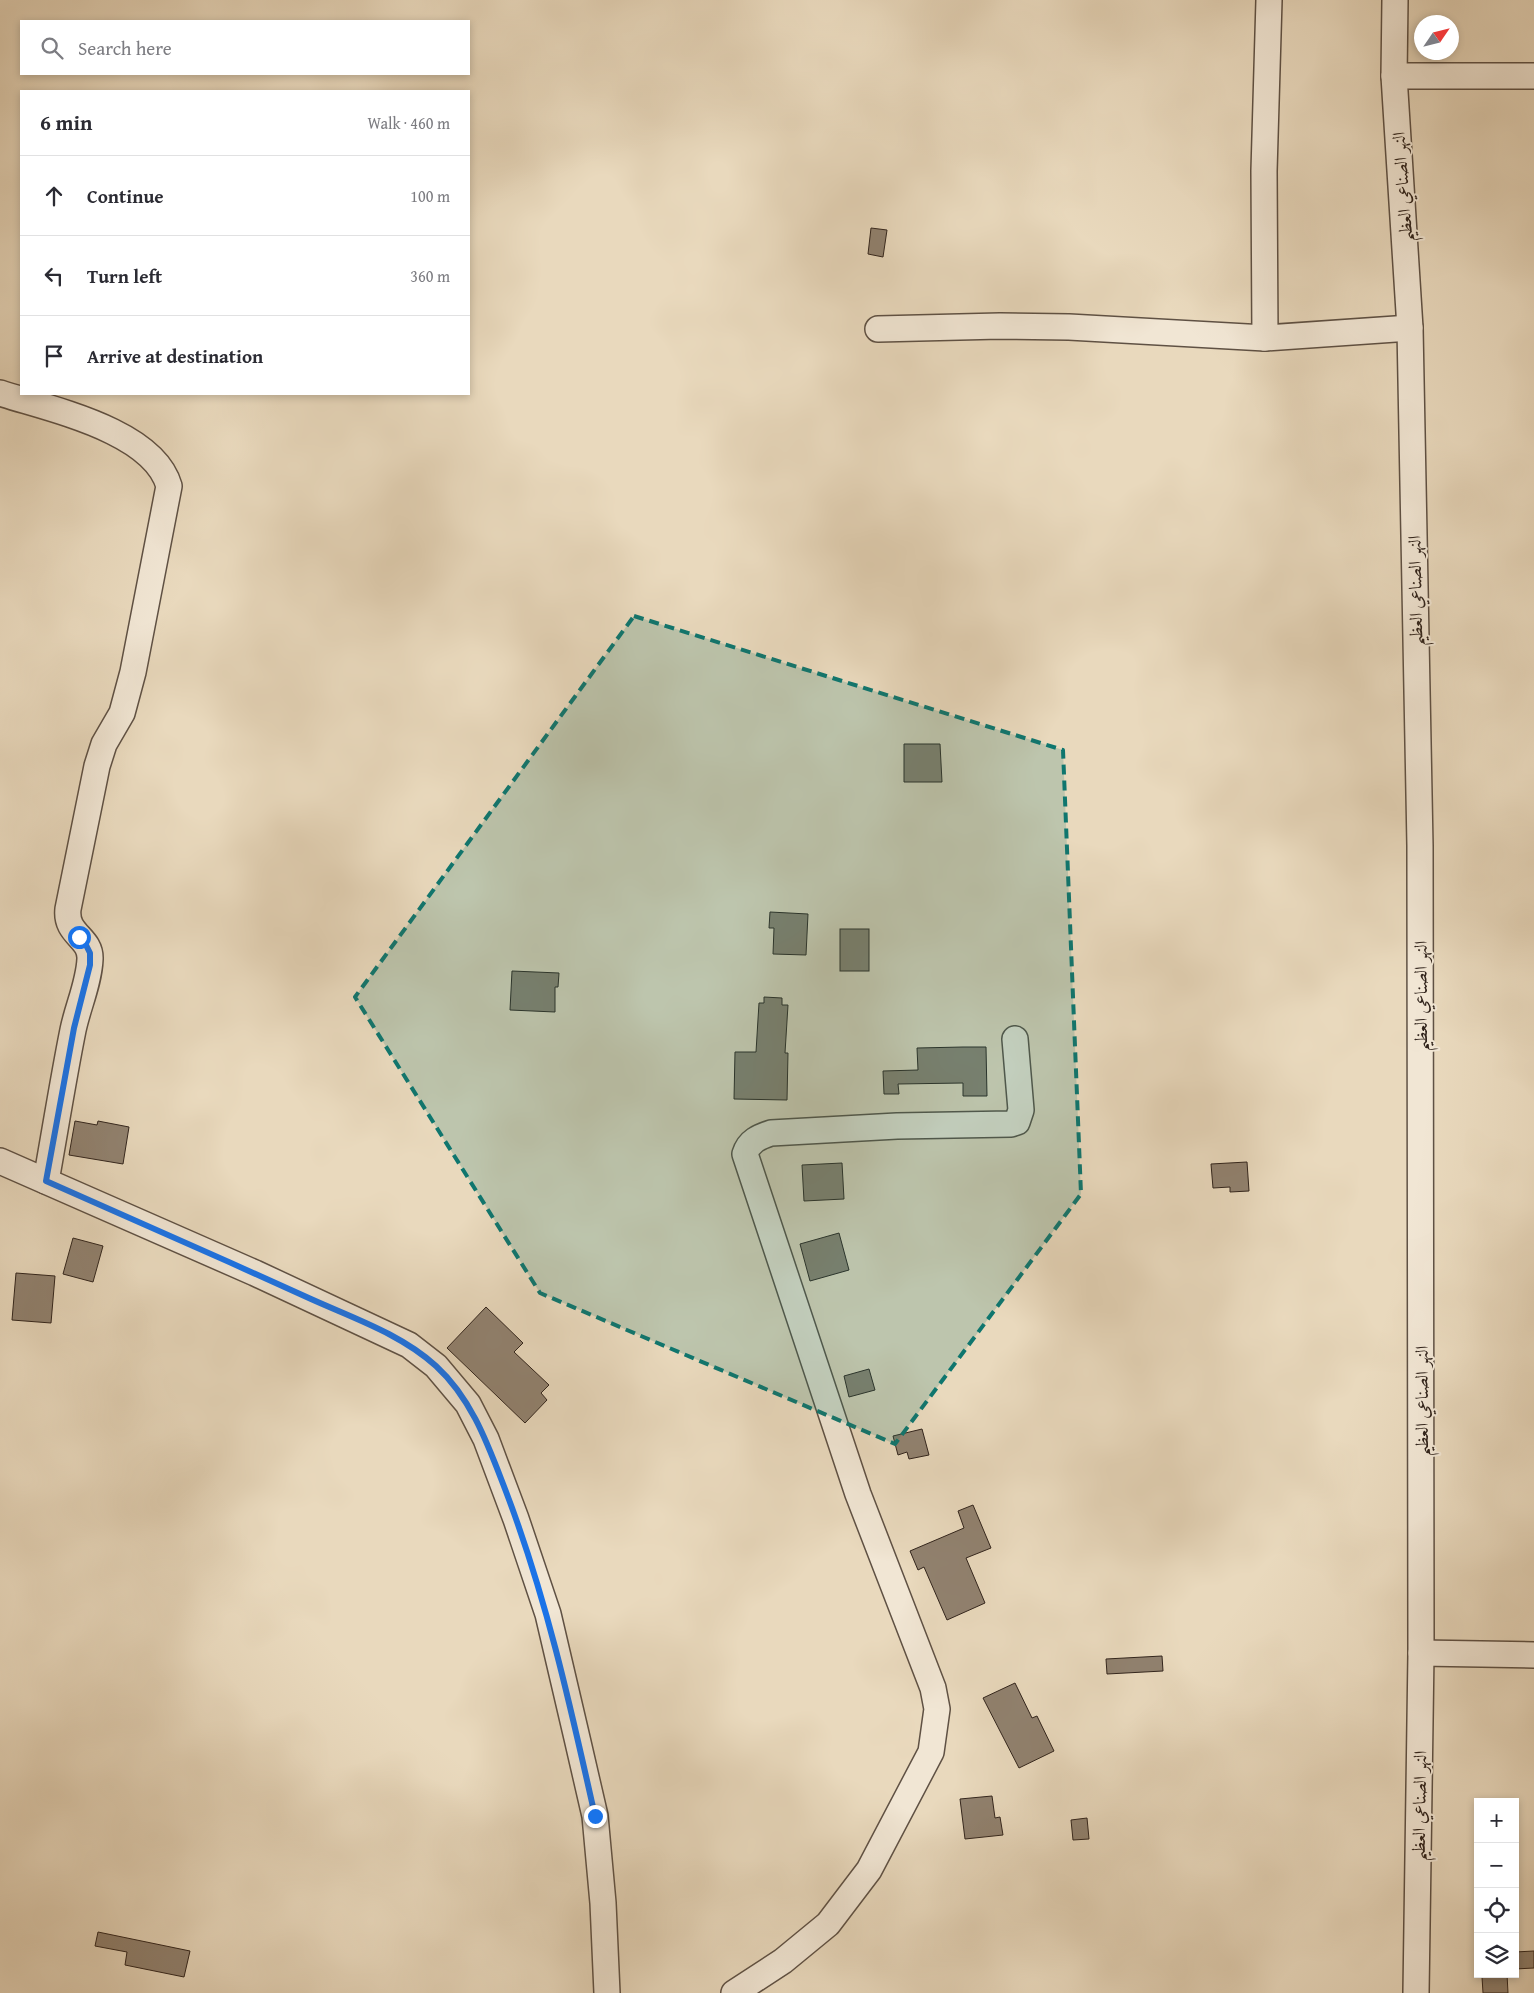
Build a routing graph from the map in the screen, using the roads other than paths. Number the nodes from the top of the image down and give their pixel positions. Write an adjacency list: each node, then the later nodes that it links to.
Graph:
1 (1269, 0): 7 (street)
2 (1394, 0): 3 (street, النهر الصناعي العظيم)
3 (1394, 76): 4 (street); 5 (street, النهر الصناعي العظيم)
4 (1534, 76)
5 (1410, 328): 7 (street); 12 (street, النهر الصناعي العظيم)
6 (878, 329): 7 (street)
7 (1265, 338)
8 (0, 393): 11 (street)
9 (1015, 1039): 15 (street)
10 (0, 1161): 11 (street)
11 (46, 1181): 14 (street)
12 (1421, 1653): 13 (street); 16 (street, النهر الصناعي العظيم)
13 (1534, 1655)
14 (607, 1993)
15 (734, 1993)
16 (1416, 1993)

